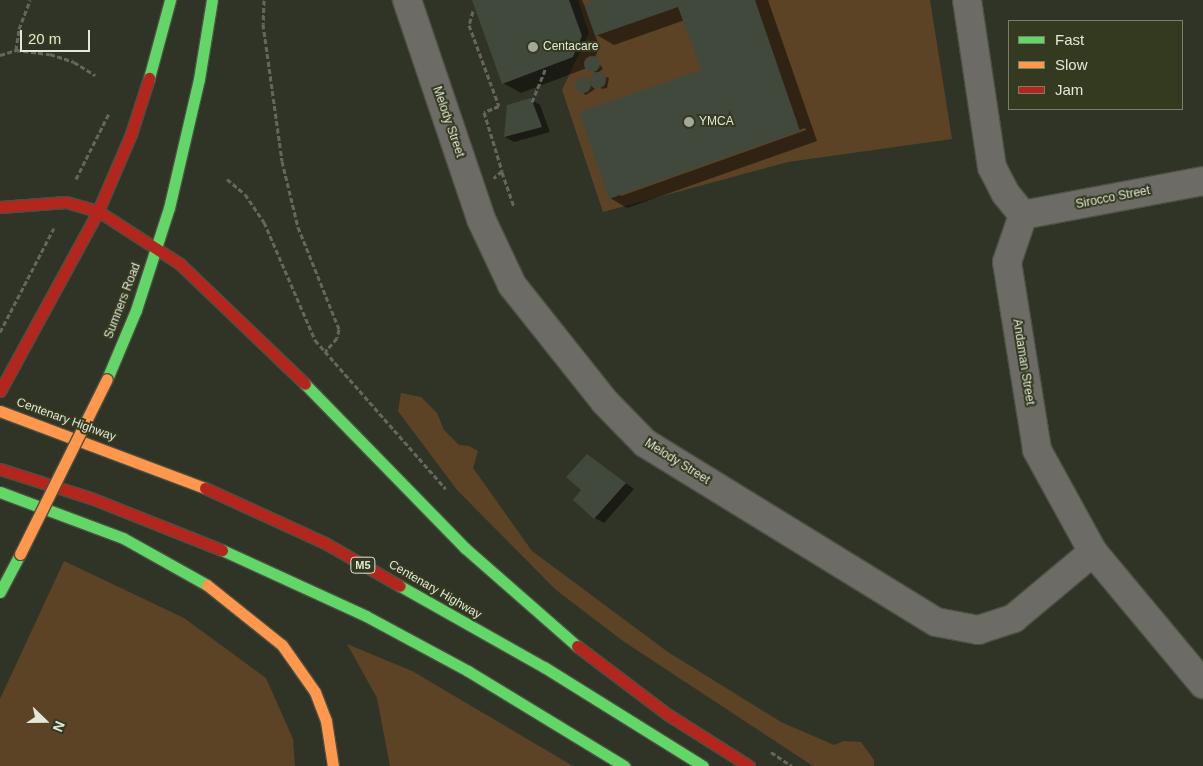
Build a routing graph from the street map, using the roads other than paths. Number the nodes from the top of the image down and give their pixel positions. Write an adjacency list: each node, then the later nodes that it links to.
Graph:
1 (170, 0): 7 (main road)
2 (212, 0): 9 (main road, Sumners Road)
3 (408, 0): 14 (street, Melody Street)
4 (967, 0): 8 (street)
5 (1203, 181): 8 (street, Sirocco Street)
6 (0, 207): 7 (main road)
7 (98, 211): 9 (main road); 10 (main road)
8 (1024, 215): 14 (street, Andaman Street)
9 (157, 248): 15 (main road, Sumners Road, bridge); 20 (main road)
10 (0, 391)
11 (0, 411): 19 (main road, Centenary Highway / M5)
12 (0, 469): 18 (main road)
13 (0, 492): 17 (main road)
14 (1094, 552): 16 (street, Andaman Street)
15 (0, 592)
16 (1203, 684)
17 (333, 766)
18 (624, 766)
19 (703, 766)
20 (748, 766)

